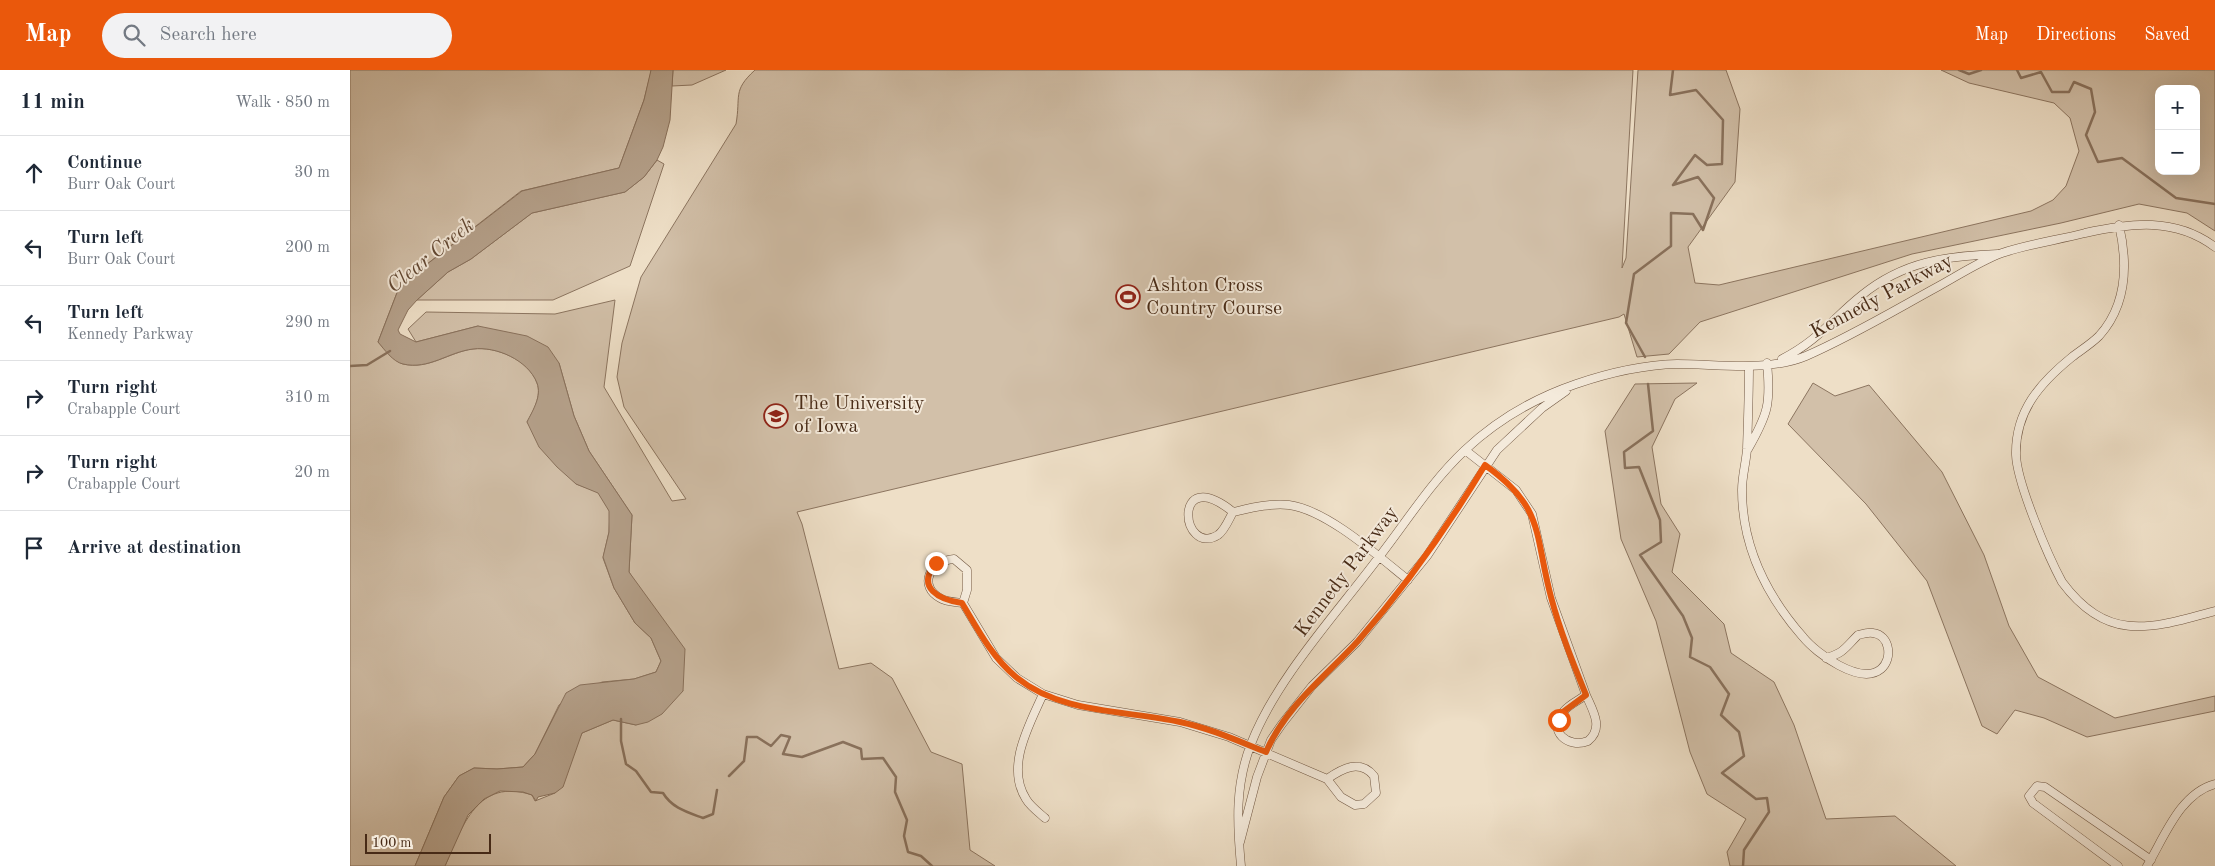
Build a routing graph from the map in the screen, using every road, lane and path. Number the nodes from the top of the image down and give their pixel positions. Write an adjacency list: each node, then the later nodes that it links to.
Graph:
1 (2119, 226): 2 (street, Kennedy Parkway); 3 (street, Kennedy Parkway); 15 (street)
2 (2215, 247)
3 (2001, 254): 4 (street, Kennedy Parkway); 4 (street, Kennedy Parkway)
4 (1776, 362): 5 (street, Kennedy Parkway)
5 (1767, 363): 6 (street, Kennedy Parkway); 9 (street)
6 (1749, 366): 7 (street, Kennedy Parkway); 9 (street)
7 (1577, 384): 8 (street, Kennedy Parkway); 10 (street, Kennedy Parkway)
8 (1465, 450): 10 (street); 12 (street, Kennedy Parkway)
9 (1747, 451): 16 (street)
10 (1485, 465): 13 (street, Kennedy Parkway); 18 (street)
11 (1233, 512): 11 (street); 12 (street)
12 (1379, 558): 13 (street); 19 (street, Kennedy Parkway)
13 (1408, 580): 20 (street, Kennedy Parkway)
14 (962, 603): 14 (street); 17 (street)
15 (2215, 611)
16 (1826, 658): 16 (street)
17 (1043, 694): 19 (street); 23 (street)
18 (1586, 695): 18 (street)
19 (1250, 746): 20 (street); 24 (street, Kennedy Parkway)
20 (1266, 752): 21 (street); 24 (street, Kennedy Parkway)
21 (1327, 779): 21 (street)
22 (2215, 784): 25 (street)
23 (1045, 818)
24 (1239, 846): 26 (street, Kennedy Parkway)
25 (2149, 863): 27 (street)
26 (1241, 866)
27 (2118, 866)

